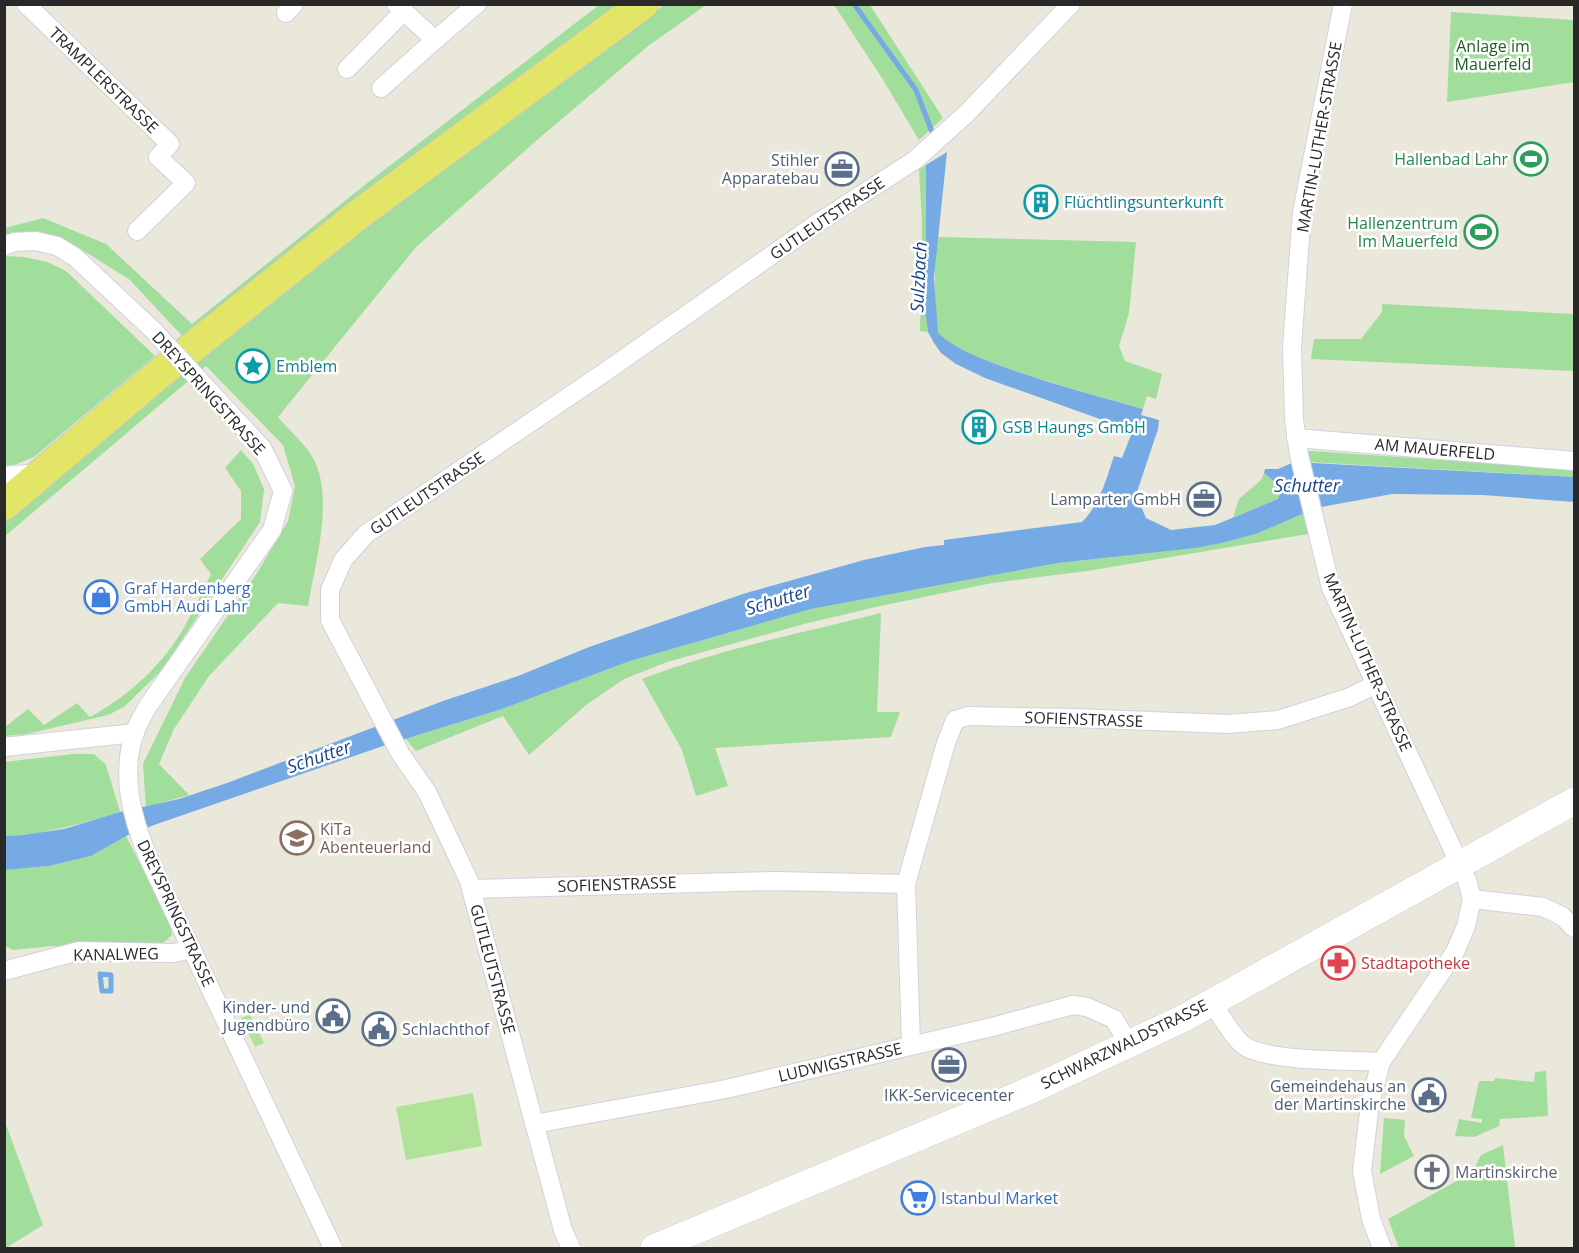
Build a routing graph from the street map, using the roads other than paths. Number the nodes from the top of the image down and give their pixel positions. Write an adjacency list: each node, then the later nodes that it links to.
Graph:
1 (26, 4): 10 (street, TRAMPLERSTRASSE)
2 (477, 4): 7 (street)
3 (644, 4): 14 (main road)
4 (1071, 4): 23 (street, GUTLEUTSTRASSE)
5 (1342, 4): 12 (street, MARTIN-LUTHER-STRASSE)
6 (400, 8): 7 (street); 8 (street)
7 (435, 40): 9 (street)
8 (347, 69)
9 (381, 88)
10 (137, 231)
11 (4, 246): 18 (street, DREYSPRINGSTRASSE, bridge)
12 (1298, 446): 13 (street, AM MAUERFELD); 17 (street, MARTIN-LUTHER-STRASSE)
13 (1575, 460)
14 (44, 472): 15 (street); 16 (main road)
15 (4, 476)
16 (4, 505)
17 (1376, 684): 21 (street, MARTIN-LUTHER-STRASSE); 22 (street, SOFIENSTRASSE)
18 (135, 733): 19 (street); 26 (street, DREYSPRINGSTRASSE)
19 (4, 747)
20 (1575, 801): 21 (street, SCHWARZWALDSTRASSE)
21 (1459, 864): 24 (street, MARTIN-LUTHER-STRASSE); 28 (street, SCHWARZWALDSTRASSE)
22 (906, 884): 23 (street, SOFIENSTRASSE); 30 (street, SOFIENSTRASSE)
23 (471, 889): 32 (street, GUTLEUTSTRASSE)
24 (1472, 899): 25 (street); 31 (street)
25 (1575, 928)
26 (192, 949): 27 (street, KANALWEG); 33 (street, DREYSPRINGSTRASSE)
27 (4, 971)
28 (1212, 1002): 29 (street, SCHWARZWALDSTRASSE); 31 (street)
29 (1130, 1044): 30 (street, LUDWIGSTRASSE); 35 (street, SCHWARZWALDSTRASSE)
30 (911, 1045): 32 (street, LUDWIGSTRASSE)
31 (1381, 1062): 36 (street)
32 (534, 1124): 34 (street, GUTLEUTSTRASSE)
33 (333, 1248)
34 (571, 1248)
35 (654, 1248)
36 (1382, 1248)

